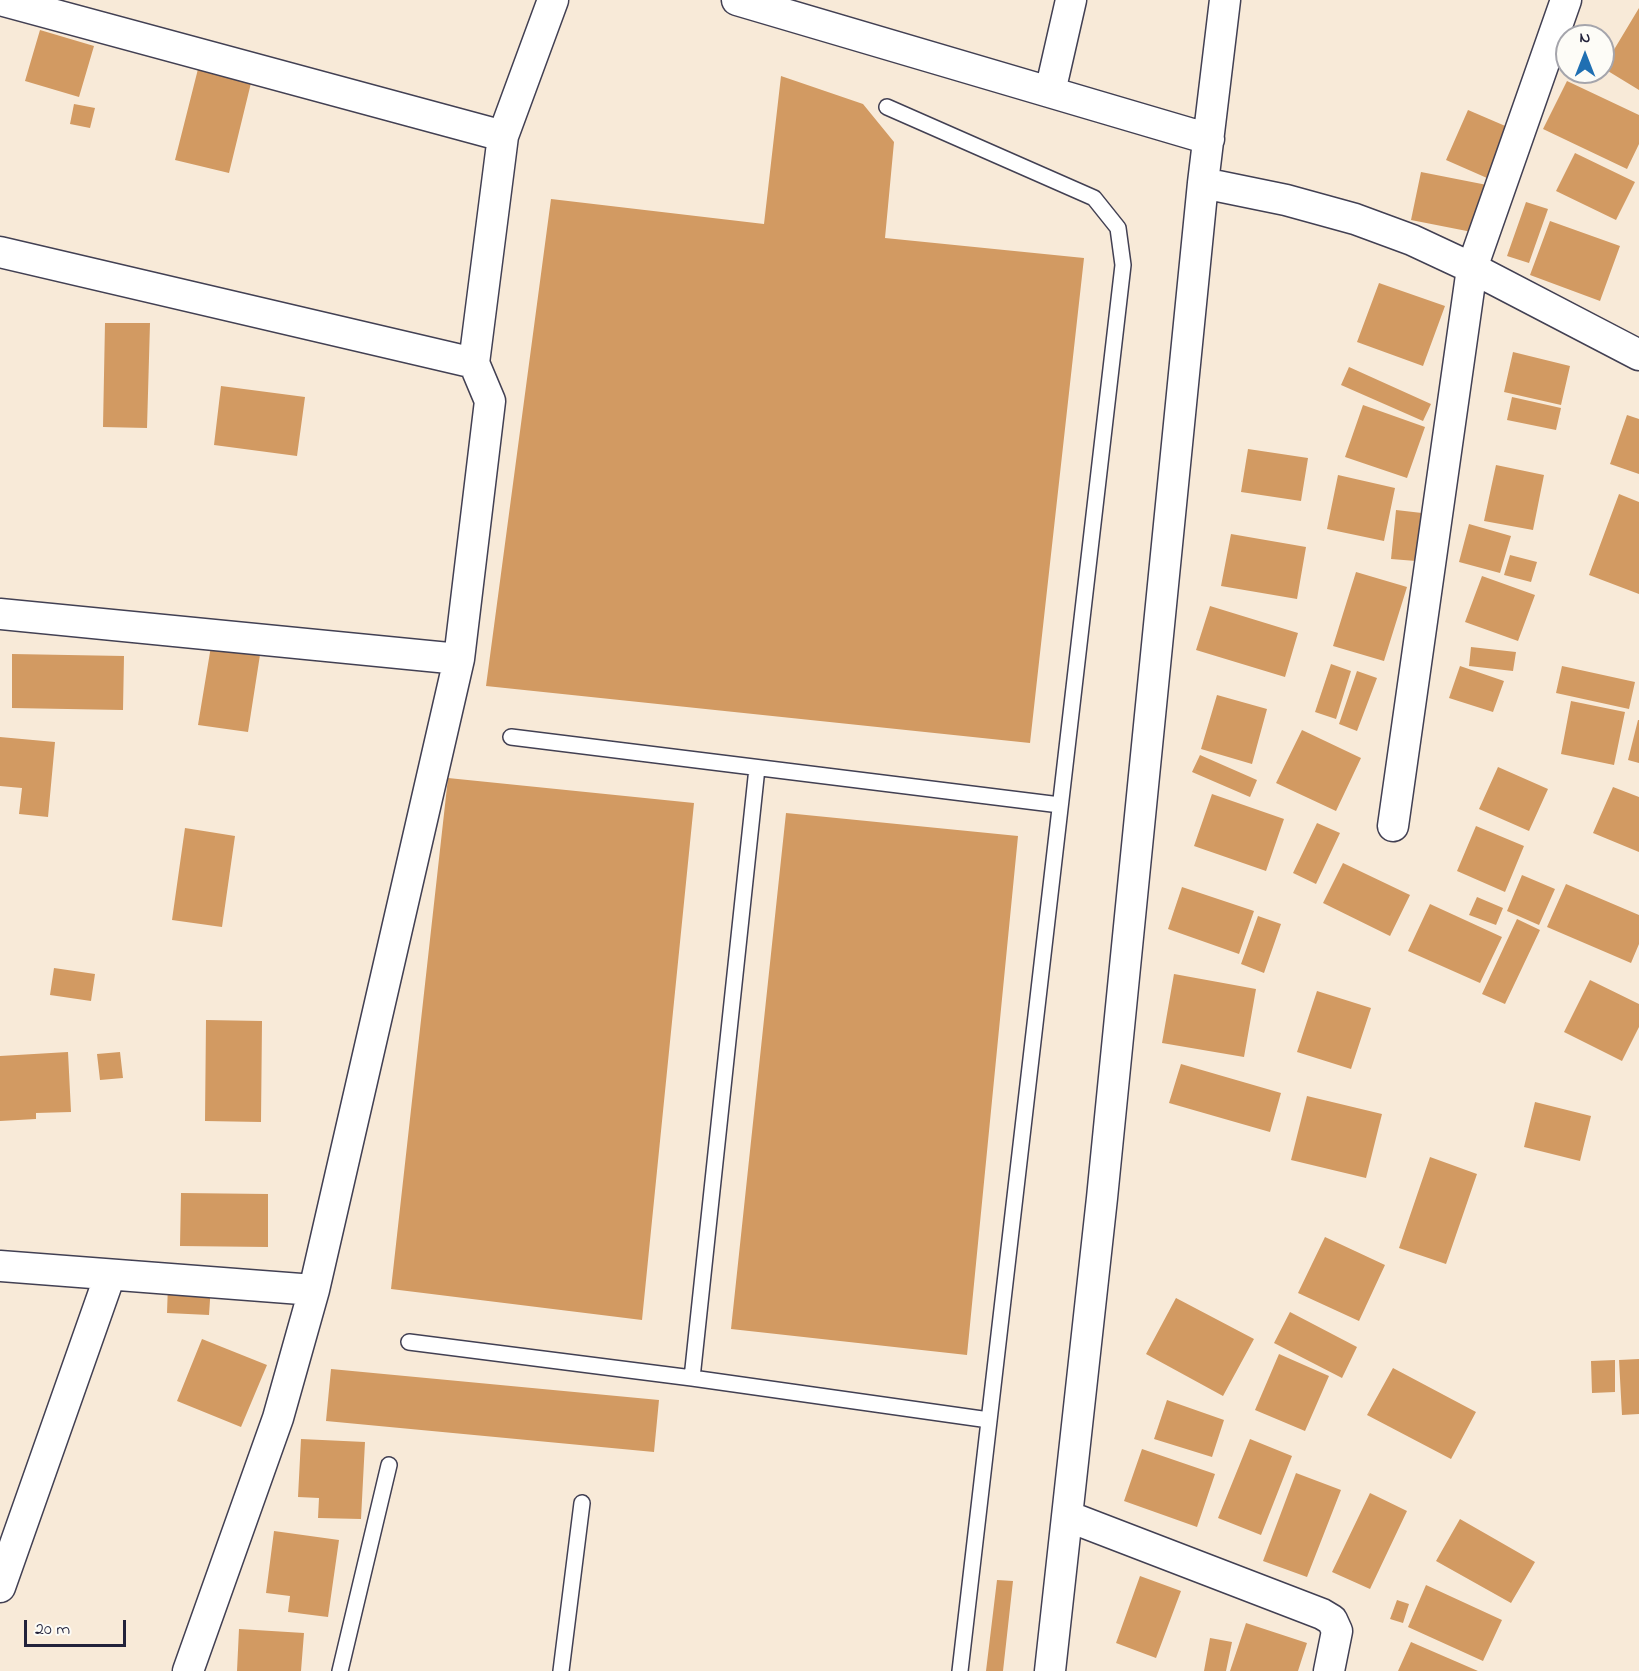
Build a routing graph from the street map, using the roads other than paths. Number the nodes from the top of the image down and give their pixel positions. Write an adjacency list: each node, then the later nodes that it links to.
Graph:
1 (0, 0): 9 (street)
2 (553, 0): 9 (street)
3 (737, 0): 7 (street)
4 (1071, 0): 7 (street)
5 (1225, 0): 10 (street)
6 (1566, 0): 13 (street)
7 (1050, 92): 10 (street)
8 (887, 107): 20 (lane)
9 (503, 136): 15 (street)
10 (1209, 139): 11 (street)
11 (1203, 183): 13 (street); 30 (street)
12 (0, 252): 15 (street)
13 (1472, 268): 14 (street); 21 (street)
14 (1639, 355)
15 (474, 363): 17 (street)
16 (0, 614): 17 (street)
17 (459, 658): 24 (street)
18 (511, 738): 19 (lane)
19 (757, 768): 20 (lane); 26 (lane)
20 (1060, 805): 27 (lane)
21 (1392, 826)
22 (0, 1266): 23 (street)
23 (110, 1275): 24 (street); 31 (street)
24 (314, 1290): 32 (street)
25 (409, 1342): 26 (lane)
26 (692, 1378): 27 (lane)
27 (989, 1420): 35 (lane)
28 (389, 1465): 33 (lane)
29 (582, 1503): 34 (lane)
30 (1067, 1516): 36 (street); 37 (street)
31 (0, 1587)
32 (188, 1671)
33 (340, 1671)
34 (561, 1671)
35 (960, 1671)
36 (1050, 1671)
37 (1329, 1671)

